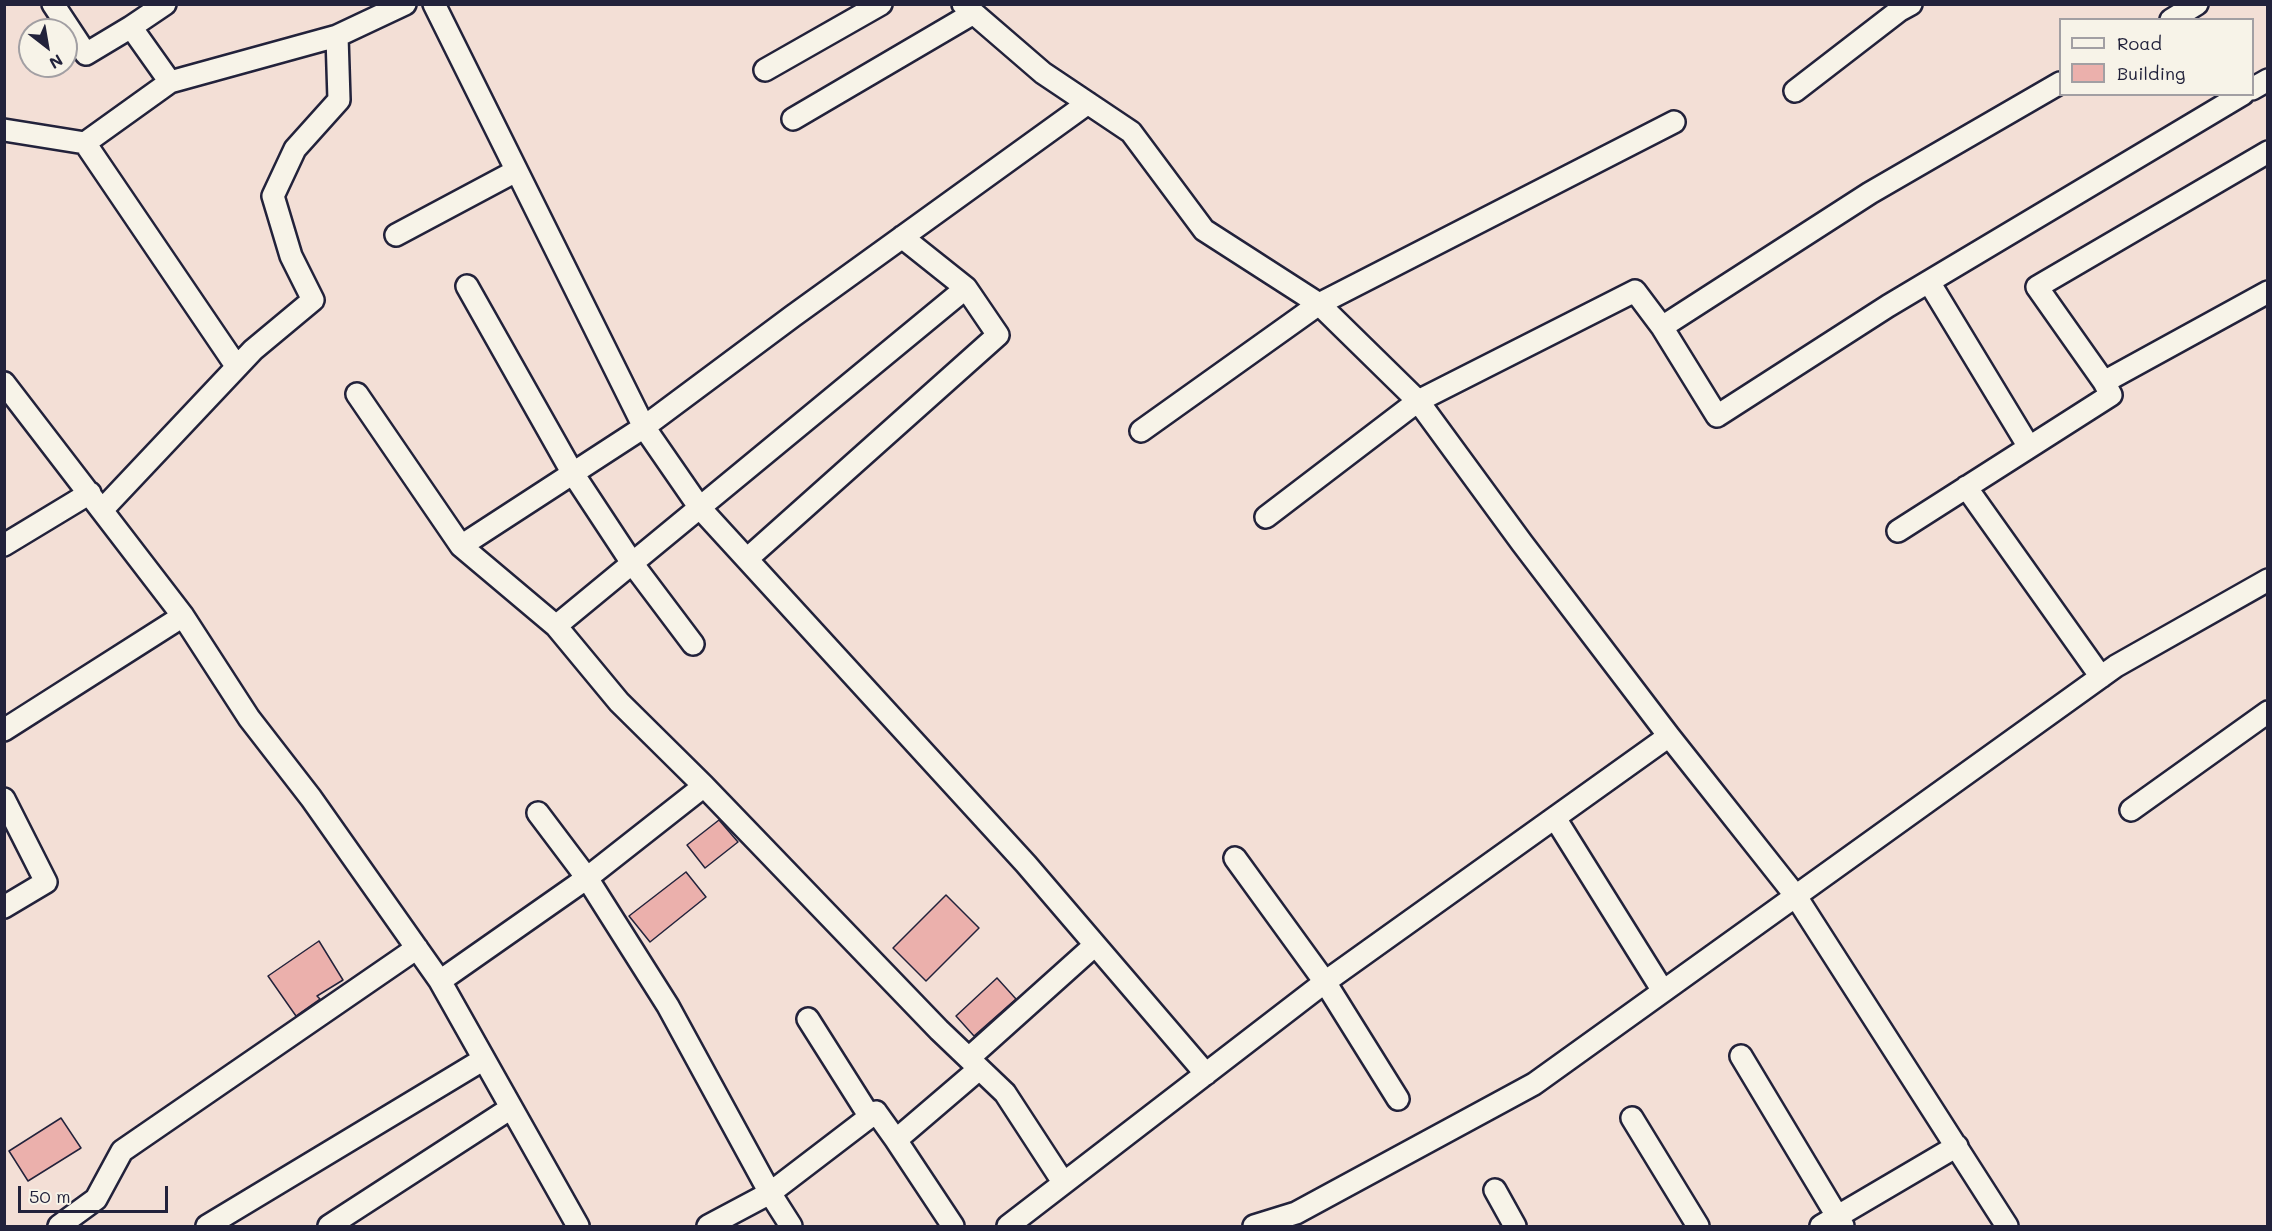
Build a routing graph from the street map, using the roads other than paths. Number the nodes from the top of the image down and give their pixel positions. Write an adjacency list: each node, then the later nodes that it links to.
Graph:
1 (53, 4): 10 (street)
2 (165, 4): 10 (street)
3 (405, 4): 11 (street)
4 (434, 4): 25 (street)
5 (881, 4): 12 (street)
6 (2197, 4): 9 (street)
7 (1903, 6): 17 (street)
8 (967, 9): 19 (street); 20 (street)
9 (2174, 18)
10 (131, 27): 14 (street)
11 (337, 36): 14 (street); 34 (street)
12 (765, 70)
13 (2268, 80): 16 (street)
14 (170, 82): 23 (street)
15 (2059, 84): 33 (street)
16 (2254, 88)
17 (1795, 91)
18 (2240, 96): 28 (street)
19 (1088, 103): 27 (street); 32 (street)
20 (793, 119)
21 (1674, 122): 32 (street)
22 (4, 130): 23 (street)
23 (85, 143): 34 (street)
24 (2268, 152): 36 (street)
25 (516, 171): 26 (street); 39 (street)
26 (396, 235)
27 (902, 237): 30 (street); 39 (street)
28 (1929, 282): 33 (street); 41 (street)
29 (467, 286): 42 (street)
30 (966, 288): 45 (street); 51 (street)
31 (2268, 292): 36 (street)
32 (1319, 304): 38 (street); 40 (street)
33 (1662, 327): 38 (street)
34 (237, 367): 46 (street)
35 (4, 382): 44 (street)
36 (2104, 382): 41 (street)
37 (357, 394): 50 (street)
38 (1418, 401): 47 (street); 60 (street)
39 (644, 427): 42 (street); 45 (street)
40 (1141, 431)
41 (2030, 447): 43 (street)
42 (572, 472): 50 (street); 52 (street)
43 (1966, 487): 48 (street); 57 (street)
44 (90, 493): 46 (street); 49 (street)
45 (700, 508): 51 (street); 52 (street)
46 (103, 509): 54 (street)
47 (1266, 517)
48 (1898, 531)
49 (4, 545)
50 (461, 546): 55 (street)
51 (747, 559): 70 (street)
52 (632, 563): 55 (street); 56 (street)
53 (2268, 580): 57 (street)
54 (183, 616): 59 (street); 71 (street)
55 (556, 626): 61 (street)
56 (693, 644)
57 (2101, 677): 68 (street)
58 (2268, 712): 63 (street)
59 (4, 730)
60 (1669, 736): 65 (street); 68 (street)
61 (704, 786): 67 (street); 78 (street)
62 (4, 799): 69 (street)
63 (2131, 810)
64 (538, 813): 67 (street)
65 (1555, 818): 73 (street); 74 (street)
66 (1235, 858): 73 (street)
67 (587, 878): 72 (street); 88 (street)
68 (1796, 895): 74 (street); 85 (street)
69 (4, 907)
70 (1095, 945): 78 (street); 79 (street)
71 (417, 948): 72 (street); 92 (street)
72 (440, 981): 77 (street)
73 (1325, 982): 79 (street); 80 (street)
74 (1663, 991): 89 (street)
75 (808, 1019): 82 (street)
76 (1741, 1056): 90 (street)
77 (484, 1059): 81 (street); 93 (street)
78 (974, 1064): 84 (street); 86 (street)
79 (1206, 1074): 86 (street)
80 (1398, 1099)
81 (511, 1108): 91 (street); 94 (street)
82 (870, 1117): 84 (street); 88 (street)
83 (1632, 1118): 101 (street)
84 (896, 1140): 97 (street)
85 (1957, 1146): 90 (street); 102 (street)
86 (1063, 1182): 98 (street)
87 (1495, 1190): 100 (street)
88 (770, 1193): 95 (street); 96 (street)
89 (1298, 1220): 99 (street)
90 (1833, 1223)
91 (577, 1226)
92 (59, 1227)
93 (207, 1227)
94 (329, 1227)
95 (708, 1227)
96 (791, 1227)
97 (953, 1227)
98 (1008, 1227)
99 (1254, 1227)
100 (1515, 1227)
101 (1698, 1227)
102 (2007, 1227)

